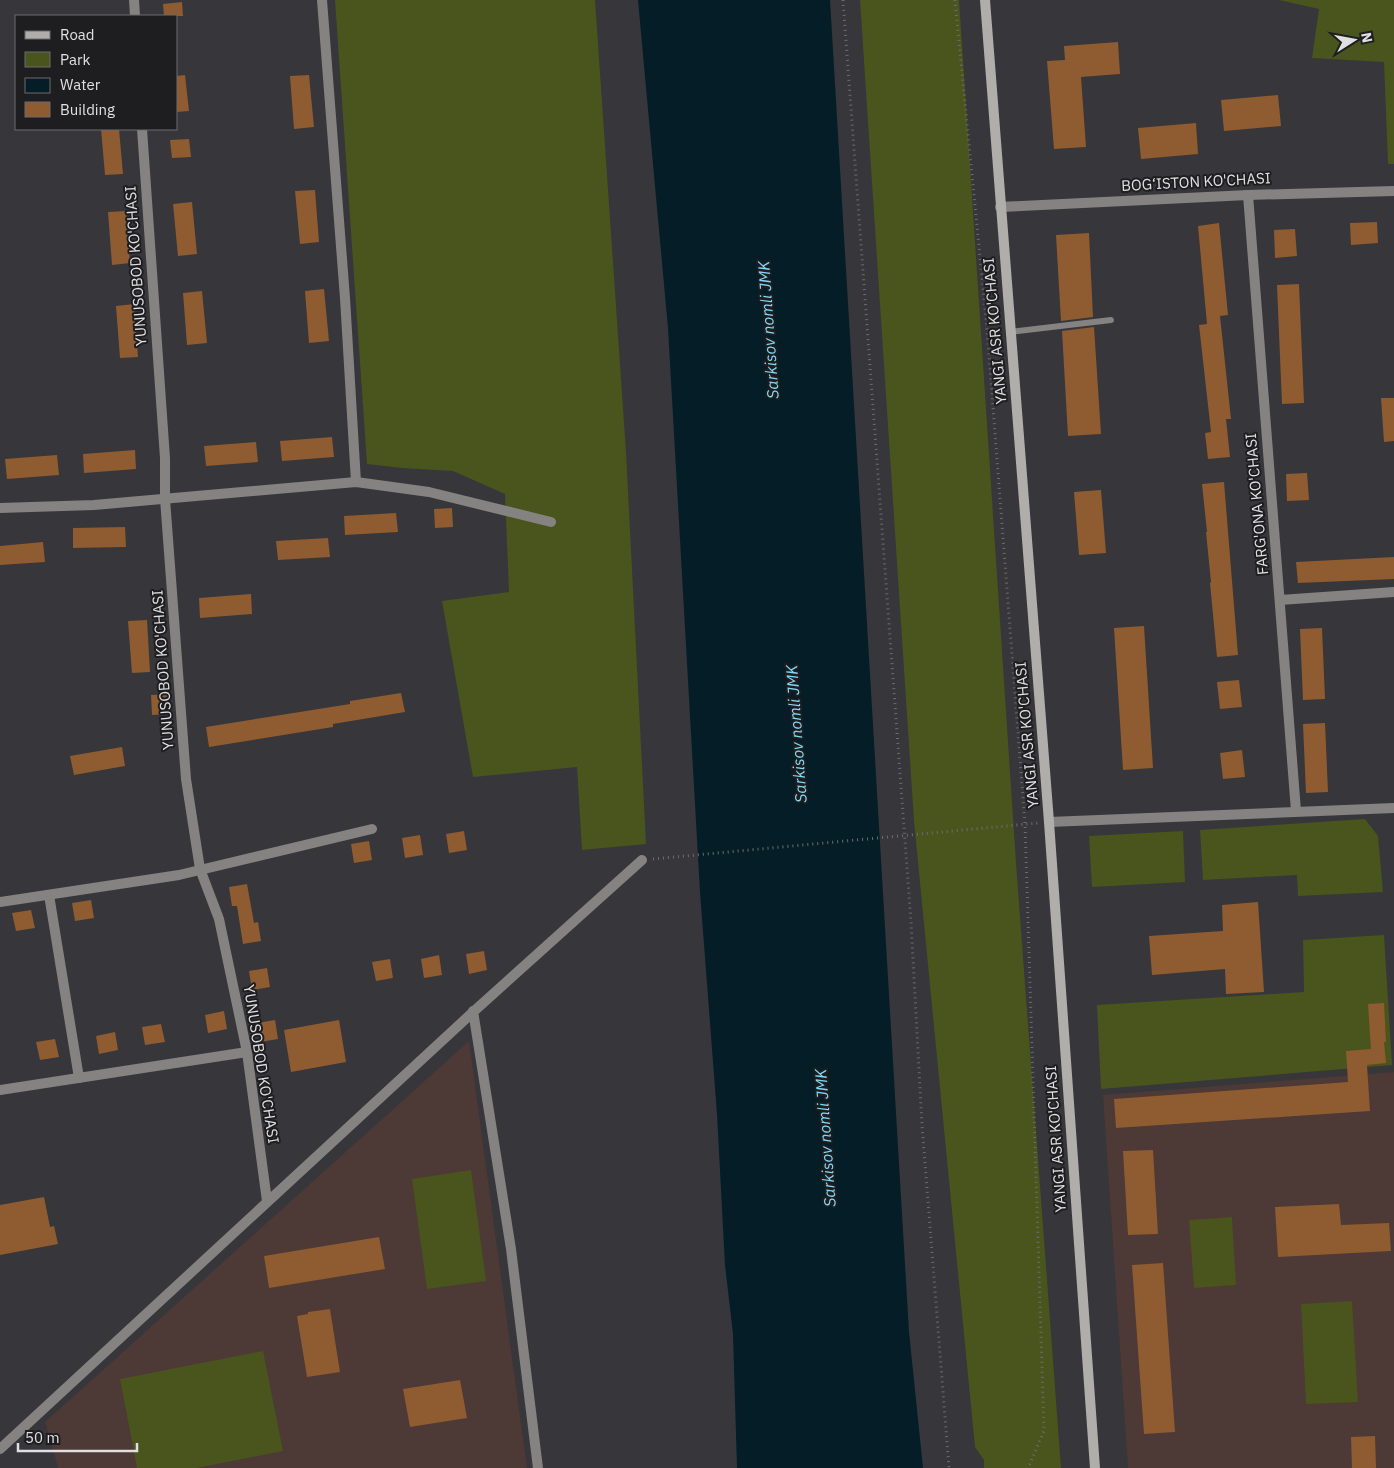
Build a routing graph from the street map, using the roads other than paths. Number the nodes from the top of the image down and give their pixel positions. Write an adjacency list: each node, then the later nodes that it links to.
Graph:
1 (134, 0): 4 (street)
2 (322, 0): 11 (street)
3 (985, 0): 8 (street, YANGI ASR KO'CHASI)
4 (135, 15)
5 (142, 130): 12 (street, YUNUSOBOD KO'CHASI)
6 (1394, 191): 7 (street, BOG‘ISTON KO'CHASI)
7 (1248, 195): 8 (street, BOG‘ISTON KO'CHASI); 16 (street, FARG'ONA KO'CHASI)
8 (1000, 206): 10 (street, YANGI ASR KO'CHASI)
9 (1111, 320): 10 (lane)
10 (1010, 332): 19 (street, YANGI ASR KO'CHASI)
11 (356, 482): 12 (street); 14 (street)
12 (165, 499): 13 (street); 22 (street, YUNUSOBOD KO'CHASI)
13 (0, 508)
14 (551, 522)
15 (1394, 592): 16 (street)
16 (1280, 600): 18 (street, FARG'ONA KO'CHASI)
17 (1394, 808): 18 (street)
18 (1296, 811): 19 (street)
19 (1049, 822): 32 (street, YANGI ASR KO'CHASI)
20 (372, 829): 22 (street)
21 (642, 860): 25 (street)
22 (200, 869): 23 (street); 26 (street, YUNUSOBOD KO'CHASI)
23 (49, 895): 24 (street); 27 (street)
24 (0, 902)
25 (473, 1011): 29 (street); 31 (street)
26 (247, 1052): 27 (street); 29 (street, YUNUSOBOD KO'CHASI)
27 (79, 1078): 28 (street)
28 (0, 1090)
29 (267, 1201): 30 (street)
30 (0, 1449)
31 (538, 1468)
32 (1095, 1468)

